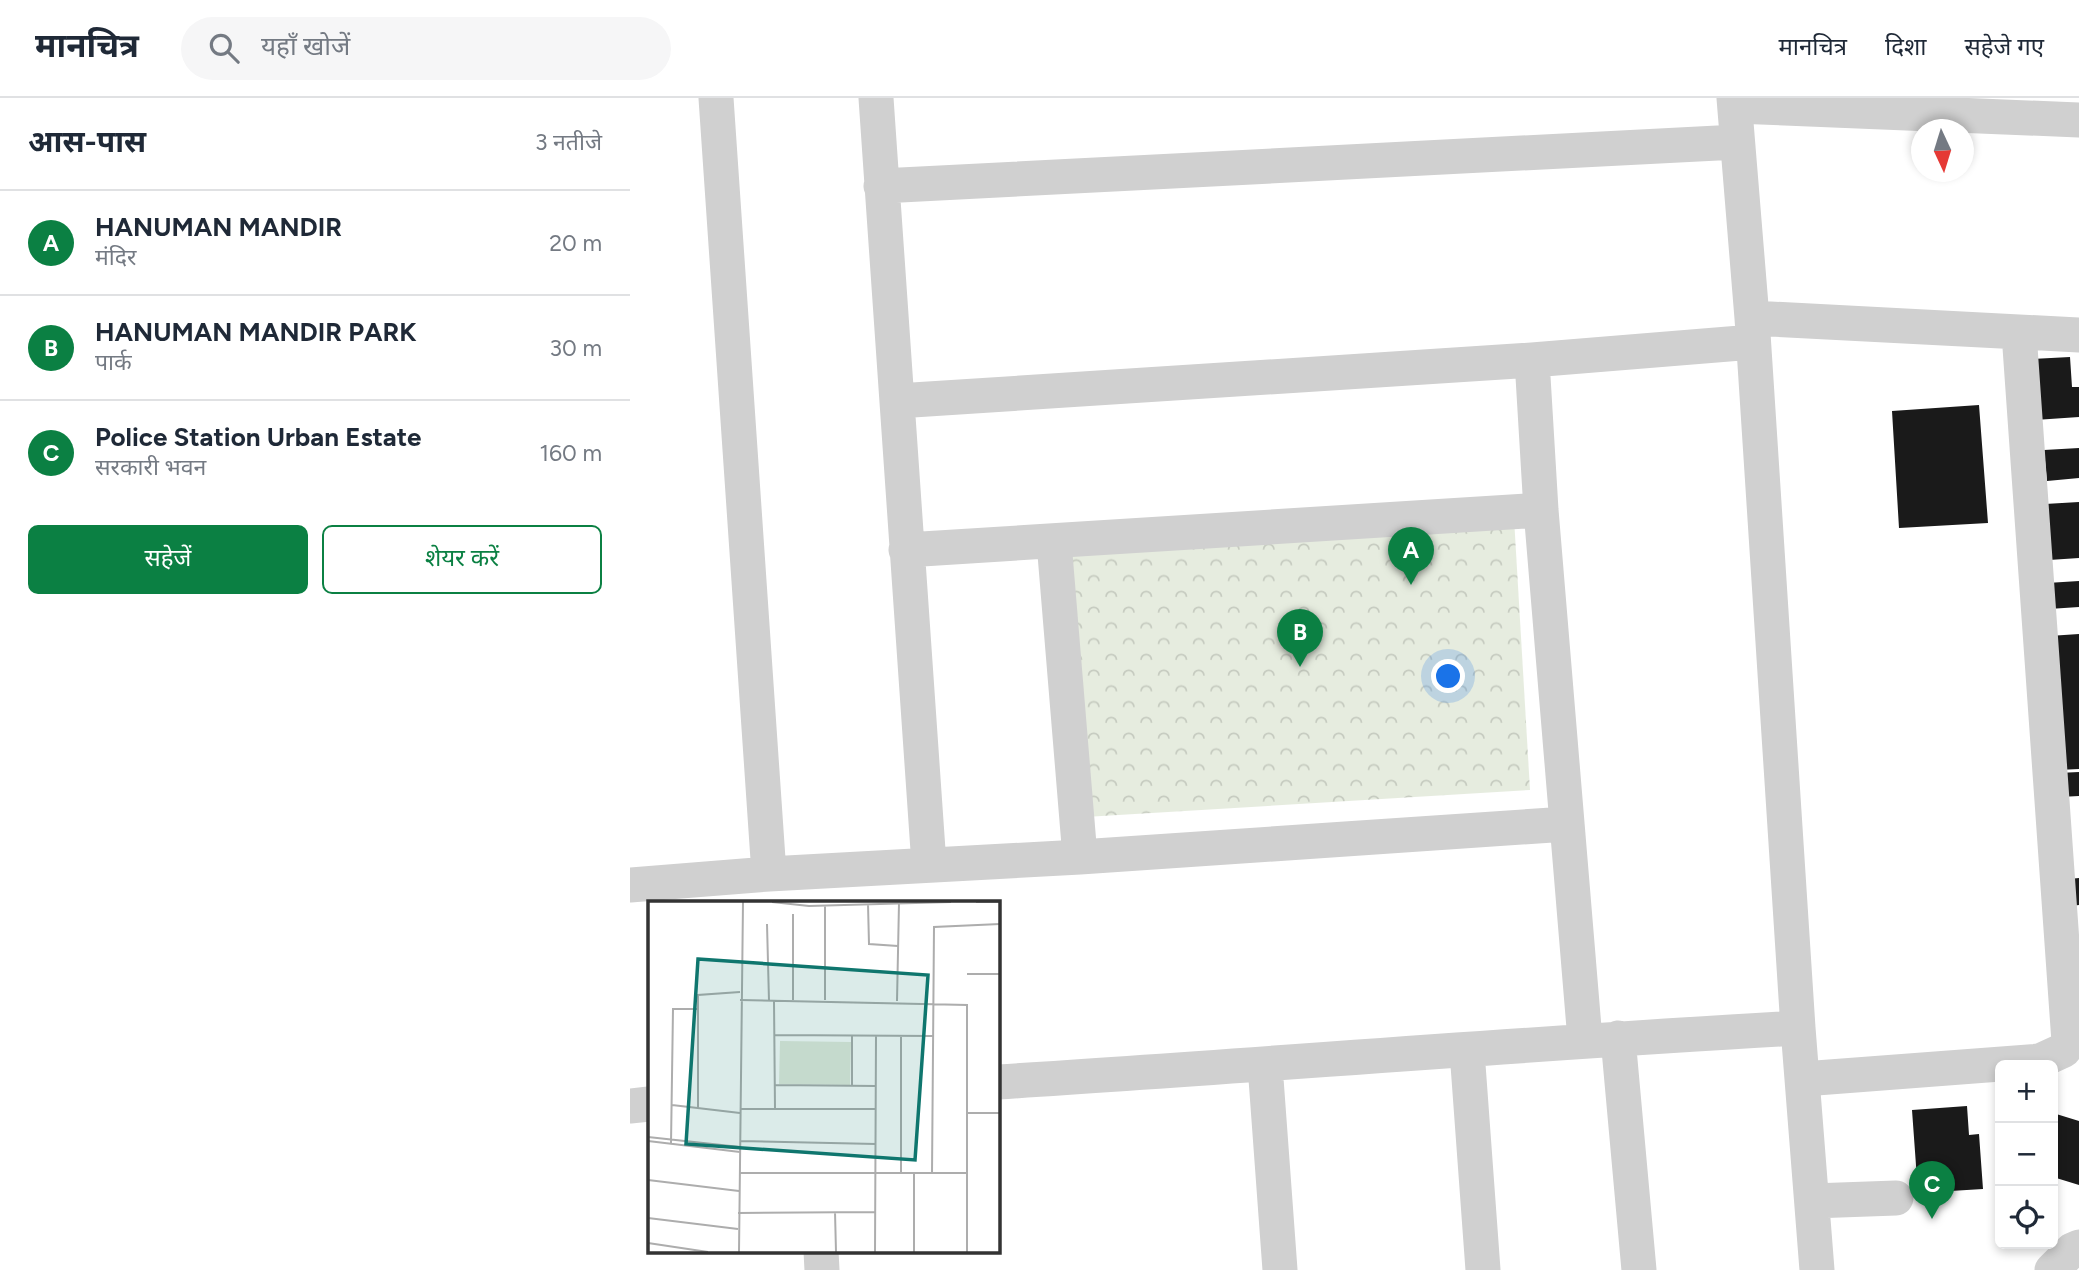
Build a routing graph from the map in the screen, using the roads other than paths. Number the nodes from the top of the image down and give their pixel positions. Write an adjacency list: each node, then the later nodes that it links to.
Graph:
1 (716, 98): 18 (street)
2 (876, 98): 6 (street)
3 (1734, 102): 4 (street); 5 (street)
4 (2079, 120)
5 (1737, 142): 6 (street); 7 (street)
6 (881, 186): 11 (street)
7 (1752, 330): 8 (street); 10 (street); 21 (street)
8 (2019, 333): 9 (street); 20 (street)
9 (2079, 335)
10 (1532, 360): 11 (street); 12 (street)
11 (897, 401): 14 (street)
12 (1541, 510): 13 (street); 15 (street)
13 (1054, 542): 14 (street); 16 (street)
14 (906, 550): 17 (street)
15 (1567, 824): 16 (street); 22 (street)
16 (1080, 857): 17 (street)
17 (929, 865): 18 (street)
18 (769, 874): 19 (street)
19 (630, 885)
20 (2071, 956): 25 (street)
21 (1798, 1028): 22 (street); 25 (street)
22 (1602, 1039): 23 (street); 36 (street)
23 (1467, 1051): 24 (street); 35 (street)
24 (1265, 1065): 26 (street); 34 (street)
25 (1803, 1079): 30 (street)
26 (999, 1082)
27 (648, 1104): 28 (street)
28 (630, 1106)
29 (1896, 1198): 30 (street)
30 (1812, 1201): 37 (street)
31 (2079, 1247): 38 (street)
32 (821, 1252): 33 (street)
33 (822, 1270)
34 (1280, 1270)
35 (1483, 1270)
36 (1639, 1270)
37 (1817, 1270)
38 (2052, 1270)

